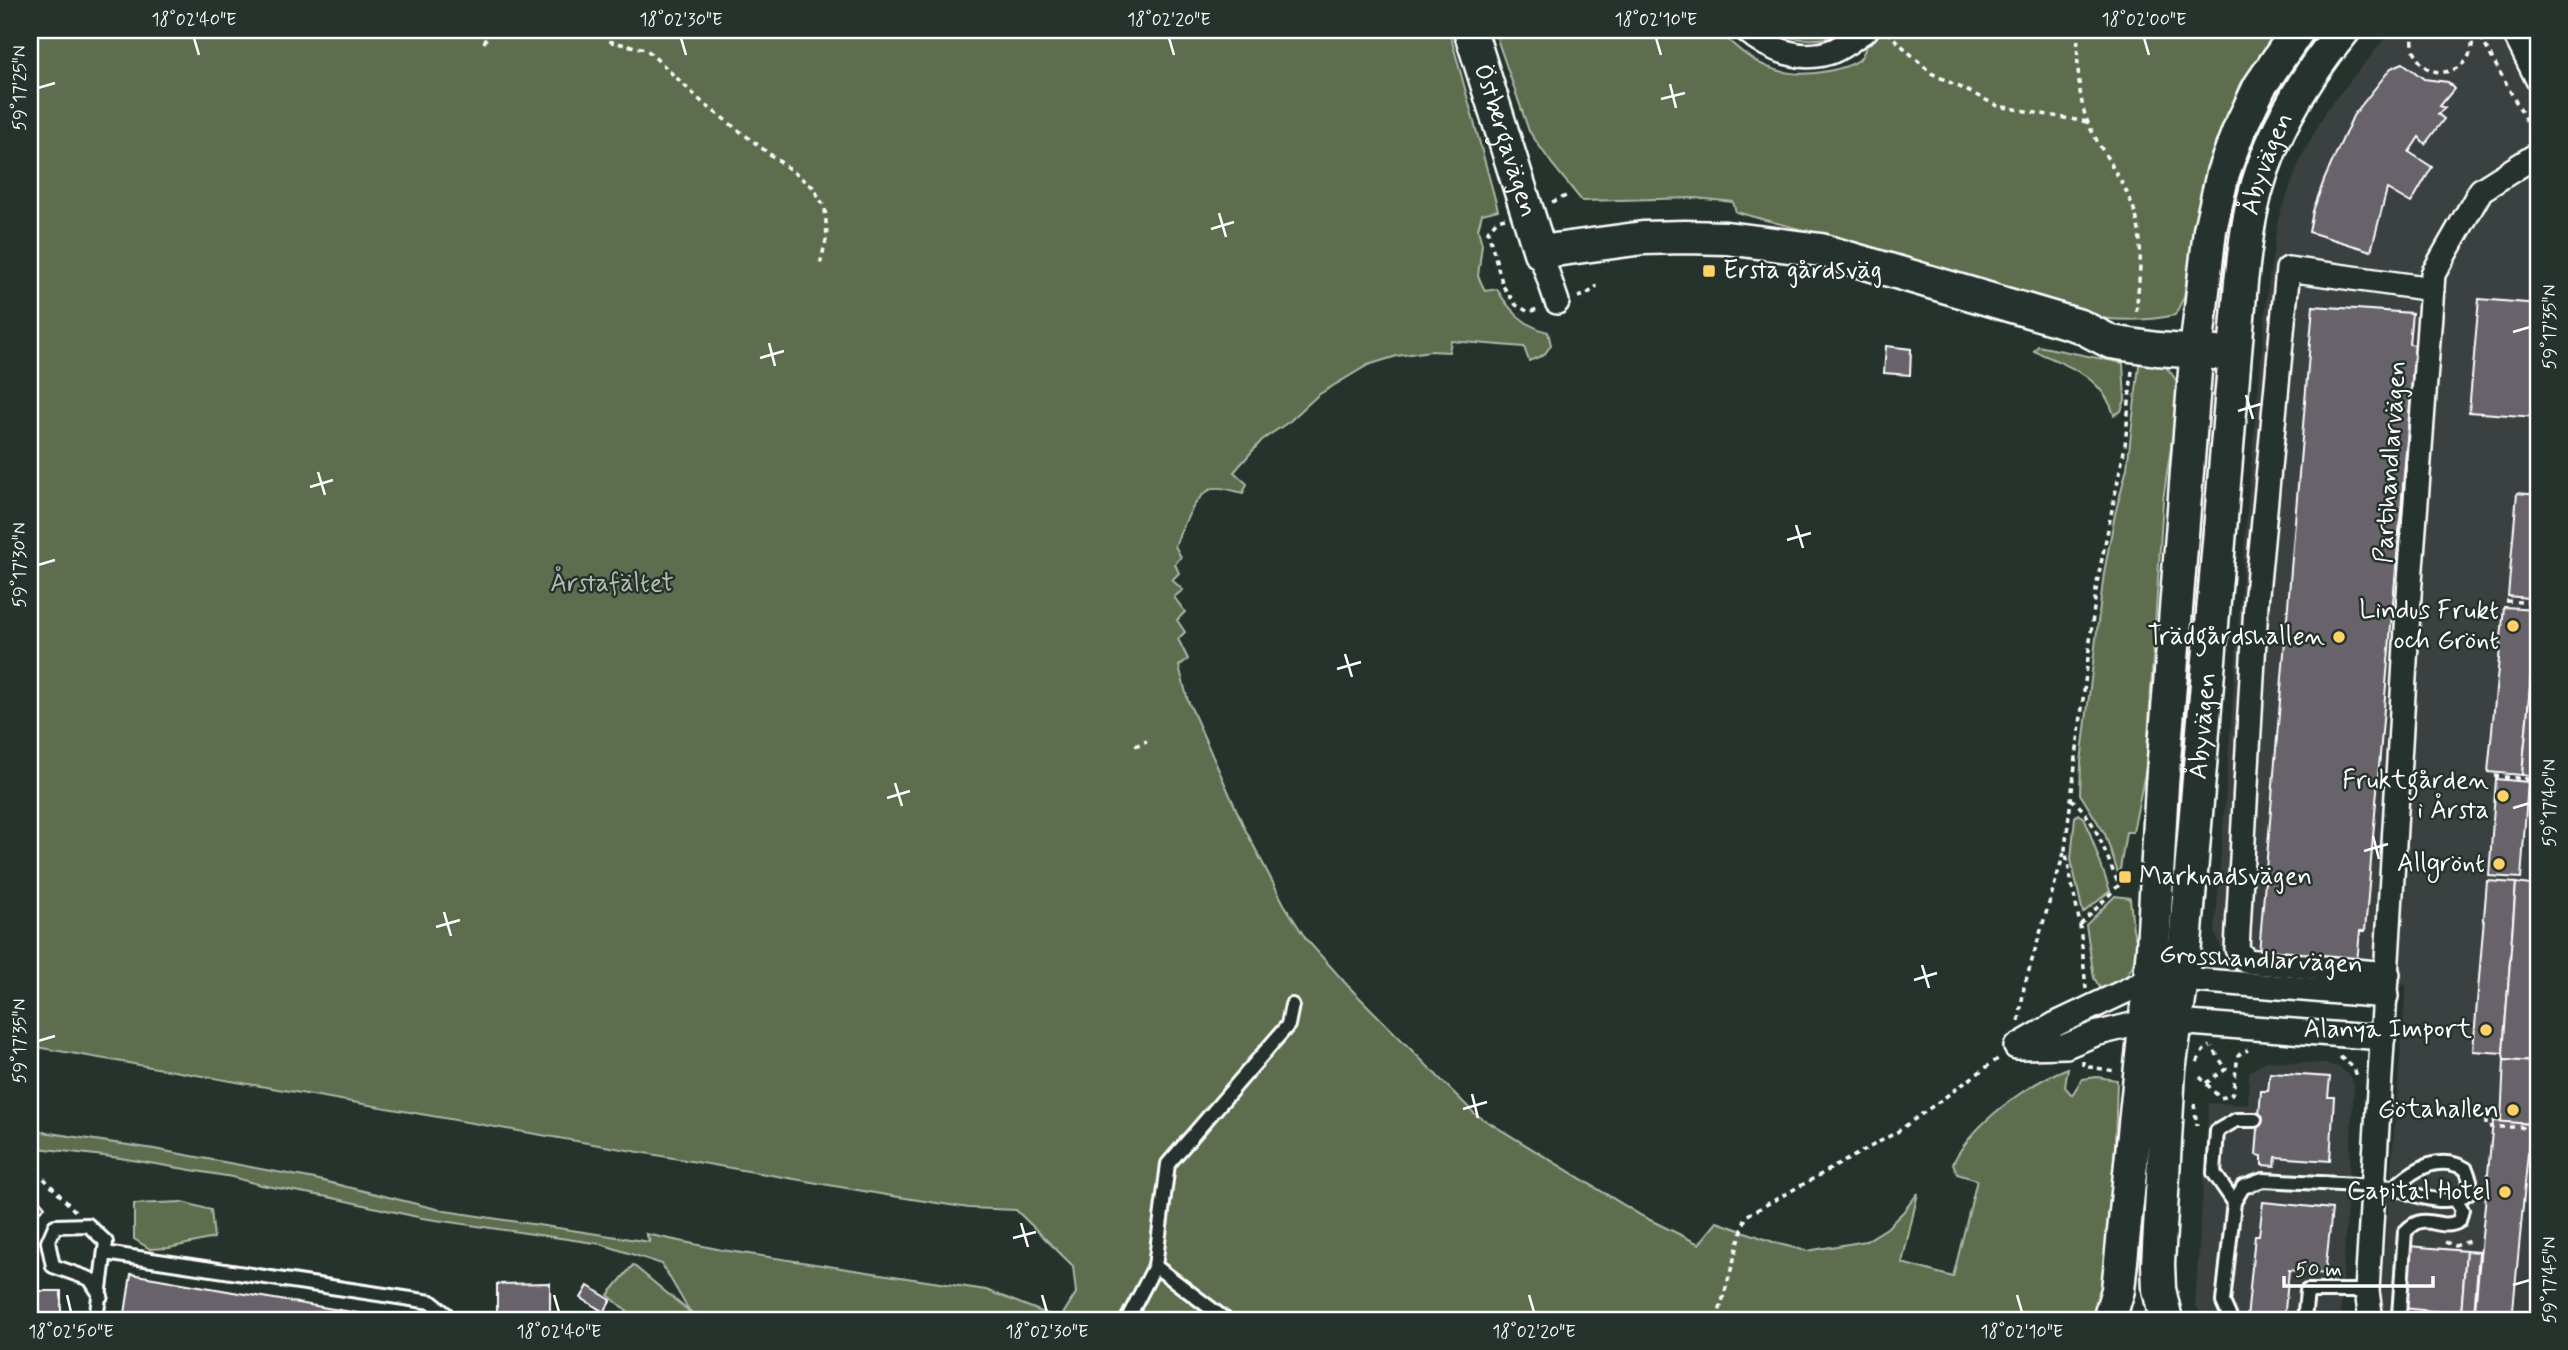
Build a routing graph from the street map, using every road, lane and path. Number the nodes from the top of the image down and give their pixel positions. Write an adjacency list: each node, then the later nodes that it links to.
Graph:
1 (490, 30): 13 (path)
2 (611, 30): 20 (path)
3 (1470, 30): 19 (street, Östbergavägen)
4 (1746, 30): 5 (street)
5 (1866, 30)
6 (1884, 30): 15 (path)
7 (2078, 30): 15 (path)
8 (2298, 30): 24 (street, Åbyvägen)
9 (2344, 30): 25 (street, Åbyvägen)
10 (2415, 30): 11 (path)
11 (2472, 30): 16 (path)
12 (2513, 30): 14 (street)
13 (484, 43)
14 (2538, 80)
15 (2087, 122): 23 (path)
16 (2538, 143)
17 (2538, 154): 21 (street, Partihandlarvägen)
18 (1488, 231): 22 (path)
19 (1540, 252): 22 (street); 24 (street)
20 (820, 265)
21 (2432, 289): 38 (street, Partihandlarvägen); 38 (street)
22 (1557, 302)
23 (2136, 316)
24 (2197, 343): 25 (street); 37 (street, Åbyvägen)
25 (2234, 345): 36 (street, Åbyvägen)
26 (2132, 361): 33 (path)
27 (2506, 601): 28 (path)
28 (2538, 603)
29 (1147, 741): 30 (path)
30 (1135, 746)
31 (2494, 776): 32 (path)
32 (2538, 780)
33 (2071, 799): 34 (path); 35 (path)
34 (2065, 849): 35 (path); 44 (path)
35 (2080, 925): 39 (path)
36 (2182, 979): 37 (street, Grosshandlarvägen); 38 (street, Grosshandlarvägen); 42 (street, Åbyvägen)
37 (2149, 980): 41 (street, Åbyvägen); 44 (street, Grosshandlarvägen)
38 (2387, 985): 43 (street, Partihandlarvägen)
39 (2087, 994)
40 (1293, 1005): 66 (lane)
41 (2144, 1022): 42 (street); 44 (street); 76 (street, Åbyvägen)
42 (2176, 1022): 43 (street); 77 (street, Åbyvägen)
43 (2383, 1038): 61 (street, Partihandlarvägen)
44 (2016, 1047): 75 (path)
45 (2251, 1050): 48 (path)
46 (2329, 1056): 53 (path)
47 (2082, 1066): 50 (path)
48 (2235, 1066): 49 (path); 52 (path)
49 (2226, 1069): 52 (path); 54 (path)
50 (2118, 1071)
51 (2200, 1077): 52 (path)
52 (2206, 1083)
53 (2360, 1084)
54 (2195, 1087)
55 (2194, 1101): 58 (path)
56 (2255, 1120): 63 (lane)
57 (2486, 1120): 59 (path)
58 (2197, 1126)
59 (2538, 1135)
60 (30, 1164): 64 (path)
61 (2385, 1187): 62 (lane); 62 (lane); 63 (lane); 67 (street, Partihandlarvägen)
62 (2455, 1199): 81 (lane)
63 (2234, 1202): 78 (lane)
64 (88, 1225): 65 (lane); 68 (lane)
65 (105, 1253): 68 (lane); 71 (lane)
66 (1155, 1266): 73 (lane); 74 (lane)
67 (2367, 1291): 79 (lane); 80 (street, Partihandlarvägen)
68 (101, 1296): 70 (lane)
69 (550, 1317): 72 (path)
70 (99, 1320)
71 (447, 1320)
72 (575, 1320)
73 (1127, 1320)
74 (1226, 1320)
75 (1717, 1320)
76 (2109, 1320)
77 (2166, 1320)
78 (2231, 1320)
79 (2304, 1320)
80 (2371, 1320)
81 (2401, 1320)

